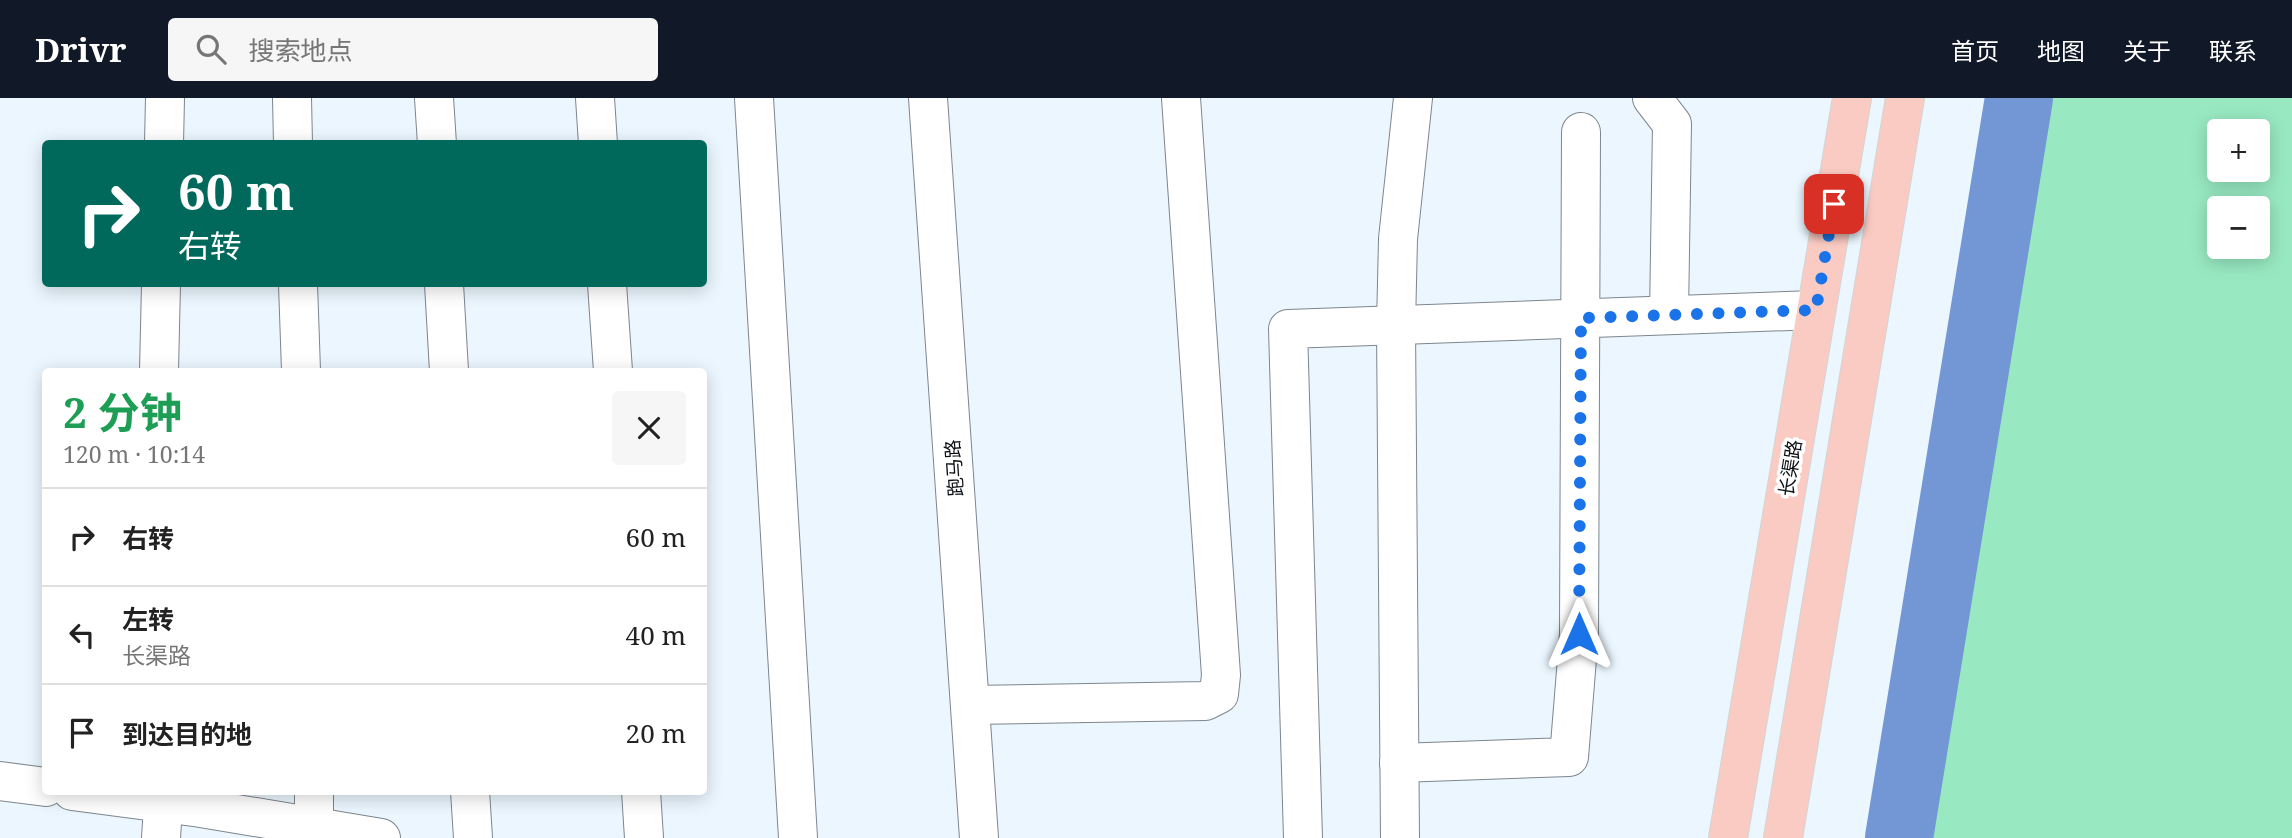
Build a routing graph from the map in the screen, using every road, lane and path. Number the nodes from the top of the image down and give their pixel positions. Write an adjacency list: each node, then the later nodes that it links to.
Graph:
1 (165, 98): 13 (street)
2 (292, 98): 14 (street)
3 (435, 98): 15 (street)
4 (595, 98): 16 (street)
5 (754, 98): 41 (street)
6 (928, 98): 29 (street, 跑马路)
7 (1181, 98): 29 (street)
8 (1413, 98): 24 (street)
9 (1652, 98): 22 (street)
10 (1852, 98): 21 (main road, 长渠路)
11 (1905, 98): 46 (main road)
12 (1581, 132): 23 (street)
13 (164, 140)
14 (293, 140)
15 (437, 140)
16 (598, 140)
17 (161, 287): 25 (street)
18 (298, 287): 26 (street)
19 (444, 287): 27 (street)
20 (607, 287): 28 (street)
21 (1816, 310): 22 (street); 45 (main road, 长渠路)
22 (1670, 315): 23 (street)
23 (1581, 318): 24 (street); 30 (street)
24 (1396, 325): 30 (street); 43 (street)
25 (159, 368)
26 (301, 368)
27 (449, 368)
28 (613, 368)
29 (970, 705): 42 (street, 跑马路)
30 (1399, 763): 44 (street)
31 (0, 781): 32 (street)
32 (42, 787)
33 (90, 795): 36 (street)
34 (470, 795): 39 (street)
35 (641, 795): 40 (street)
36 (163, 811): 37 (street)
37 (314, 819): 38 (street)
38 (381, 838)
39 (473, 838)
40 (644, 838)
41 (798, 838)
42 (979, 838)
43 (1303, 838)
44 (1399, 838)
45 (1728, 838)
46 (1783, 838)

